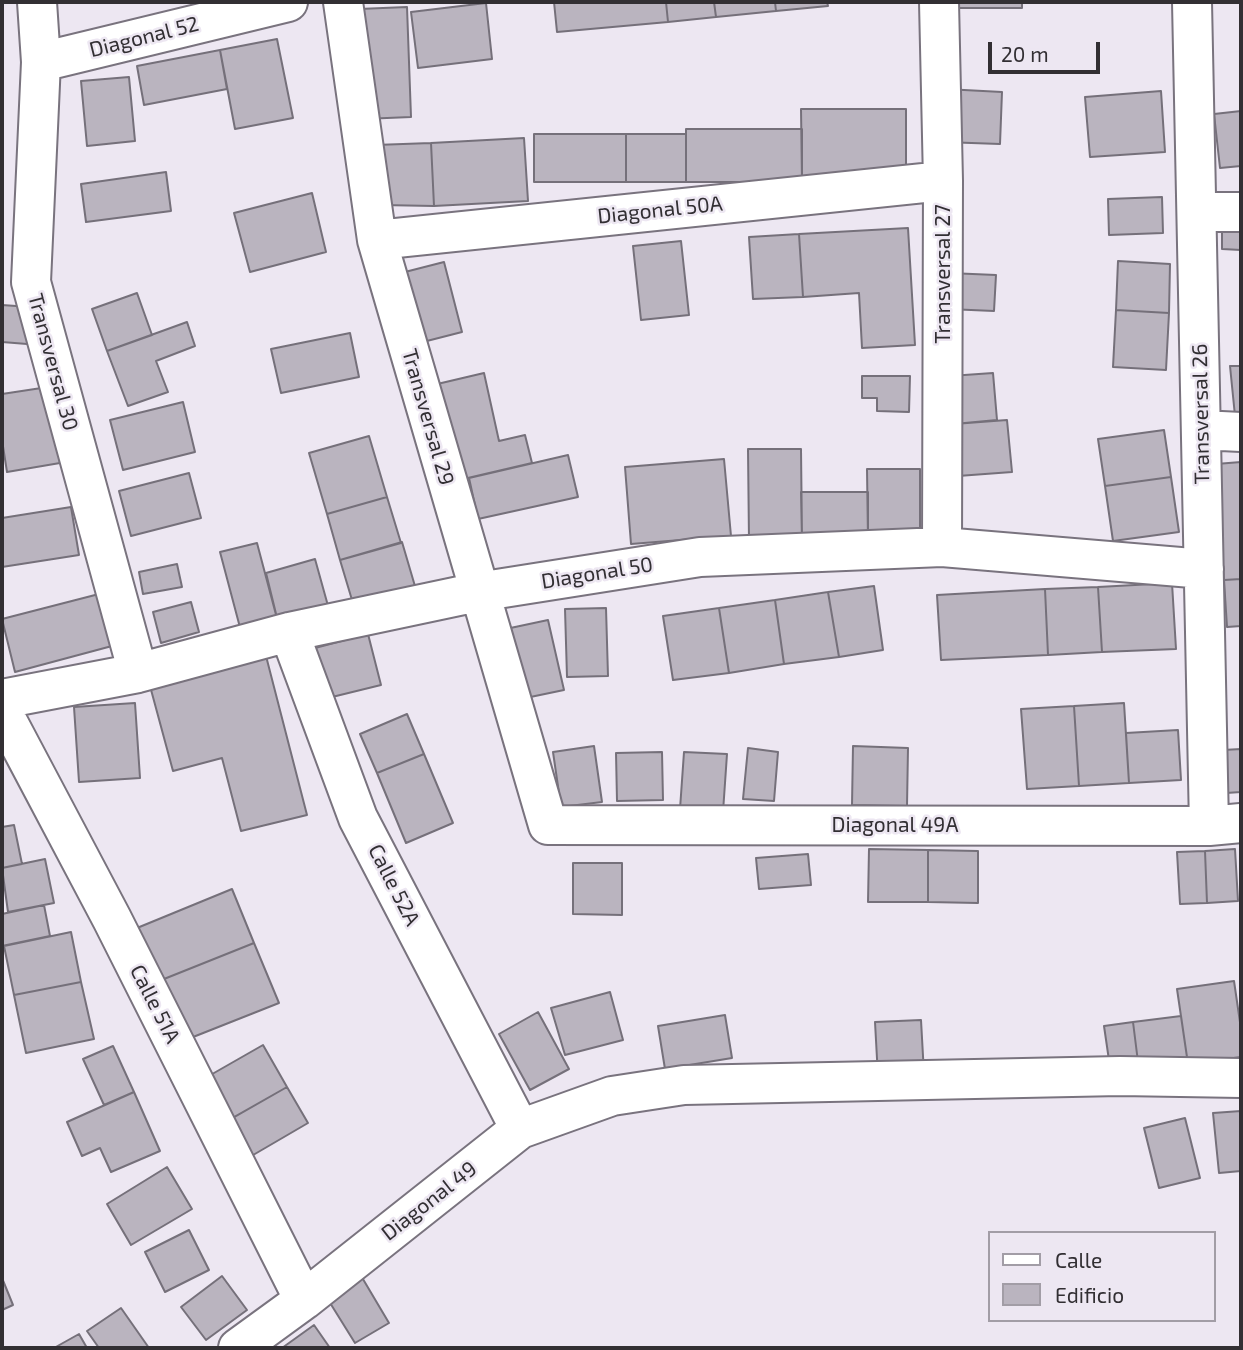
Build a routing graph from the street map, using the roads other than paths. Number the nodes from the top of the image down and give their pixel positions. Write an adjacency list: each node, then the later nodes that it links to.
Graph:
1 (37, 2): 6 (street, Transversal 30)
2 (288, 2): 6 (street, Diagonal 52)
3 (343, 2): 10 (street, Transversal 29)
4 (939, 2): 7 (street, Transversal 27)
5 (1192, 2): 8 (street, Transversal 26)
6 (41, 62): 11 (street, Transversal 30)
7 (943, 181): 10 (street, Diagonal 50A); 14 (street, Transversal 27)
8 (1196, 212): 9 (street); 12 (street, Transversal 26)
9 (1241, 212)
10 (377, 240): 16 (street, Transversal 29)
11 (16, 280): 18 (street, Transversal 30)
12 (1201, 430): 13 (street); 15 (street, Transversal 26)
13 (1241, 432)
14 (942, 547): 15 (street, Diagonal 50); 16 (street, Diagonal 50)
15 (1204, 569): 22 (street, Transversal 26)
16 (478, 592): 17 (street, Diagonal 50); 21 (street, Transversal 29)
17 (289, 632): 18 (street, Diagonal 50); 24 (street, Calle 52A)
18 (138, 673): 19 (street, Diagonal 50)
19 (2, 699)
20 (2, 711): 25 (street, Calle 51A)
21 (548, 825): 22 (street, Diagonal 49A)
22 (1225, 825)
23 (1241, 1078): 24 (street, Diagonal 49)
24 (520, 1129): 25 (street, Diagonal 49)
25 (304, 1300): 26 (street, Diagonal 49)
26 (238, 1348)

